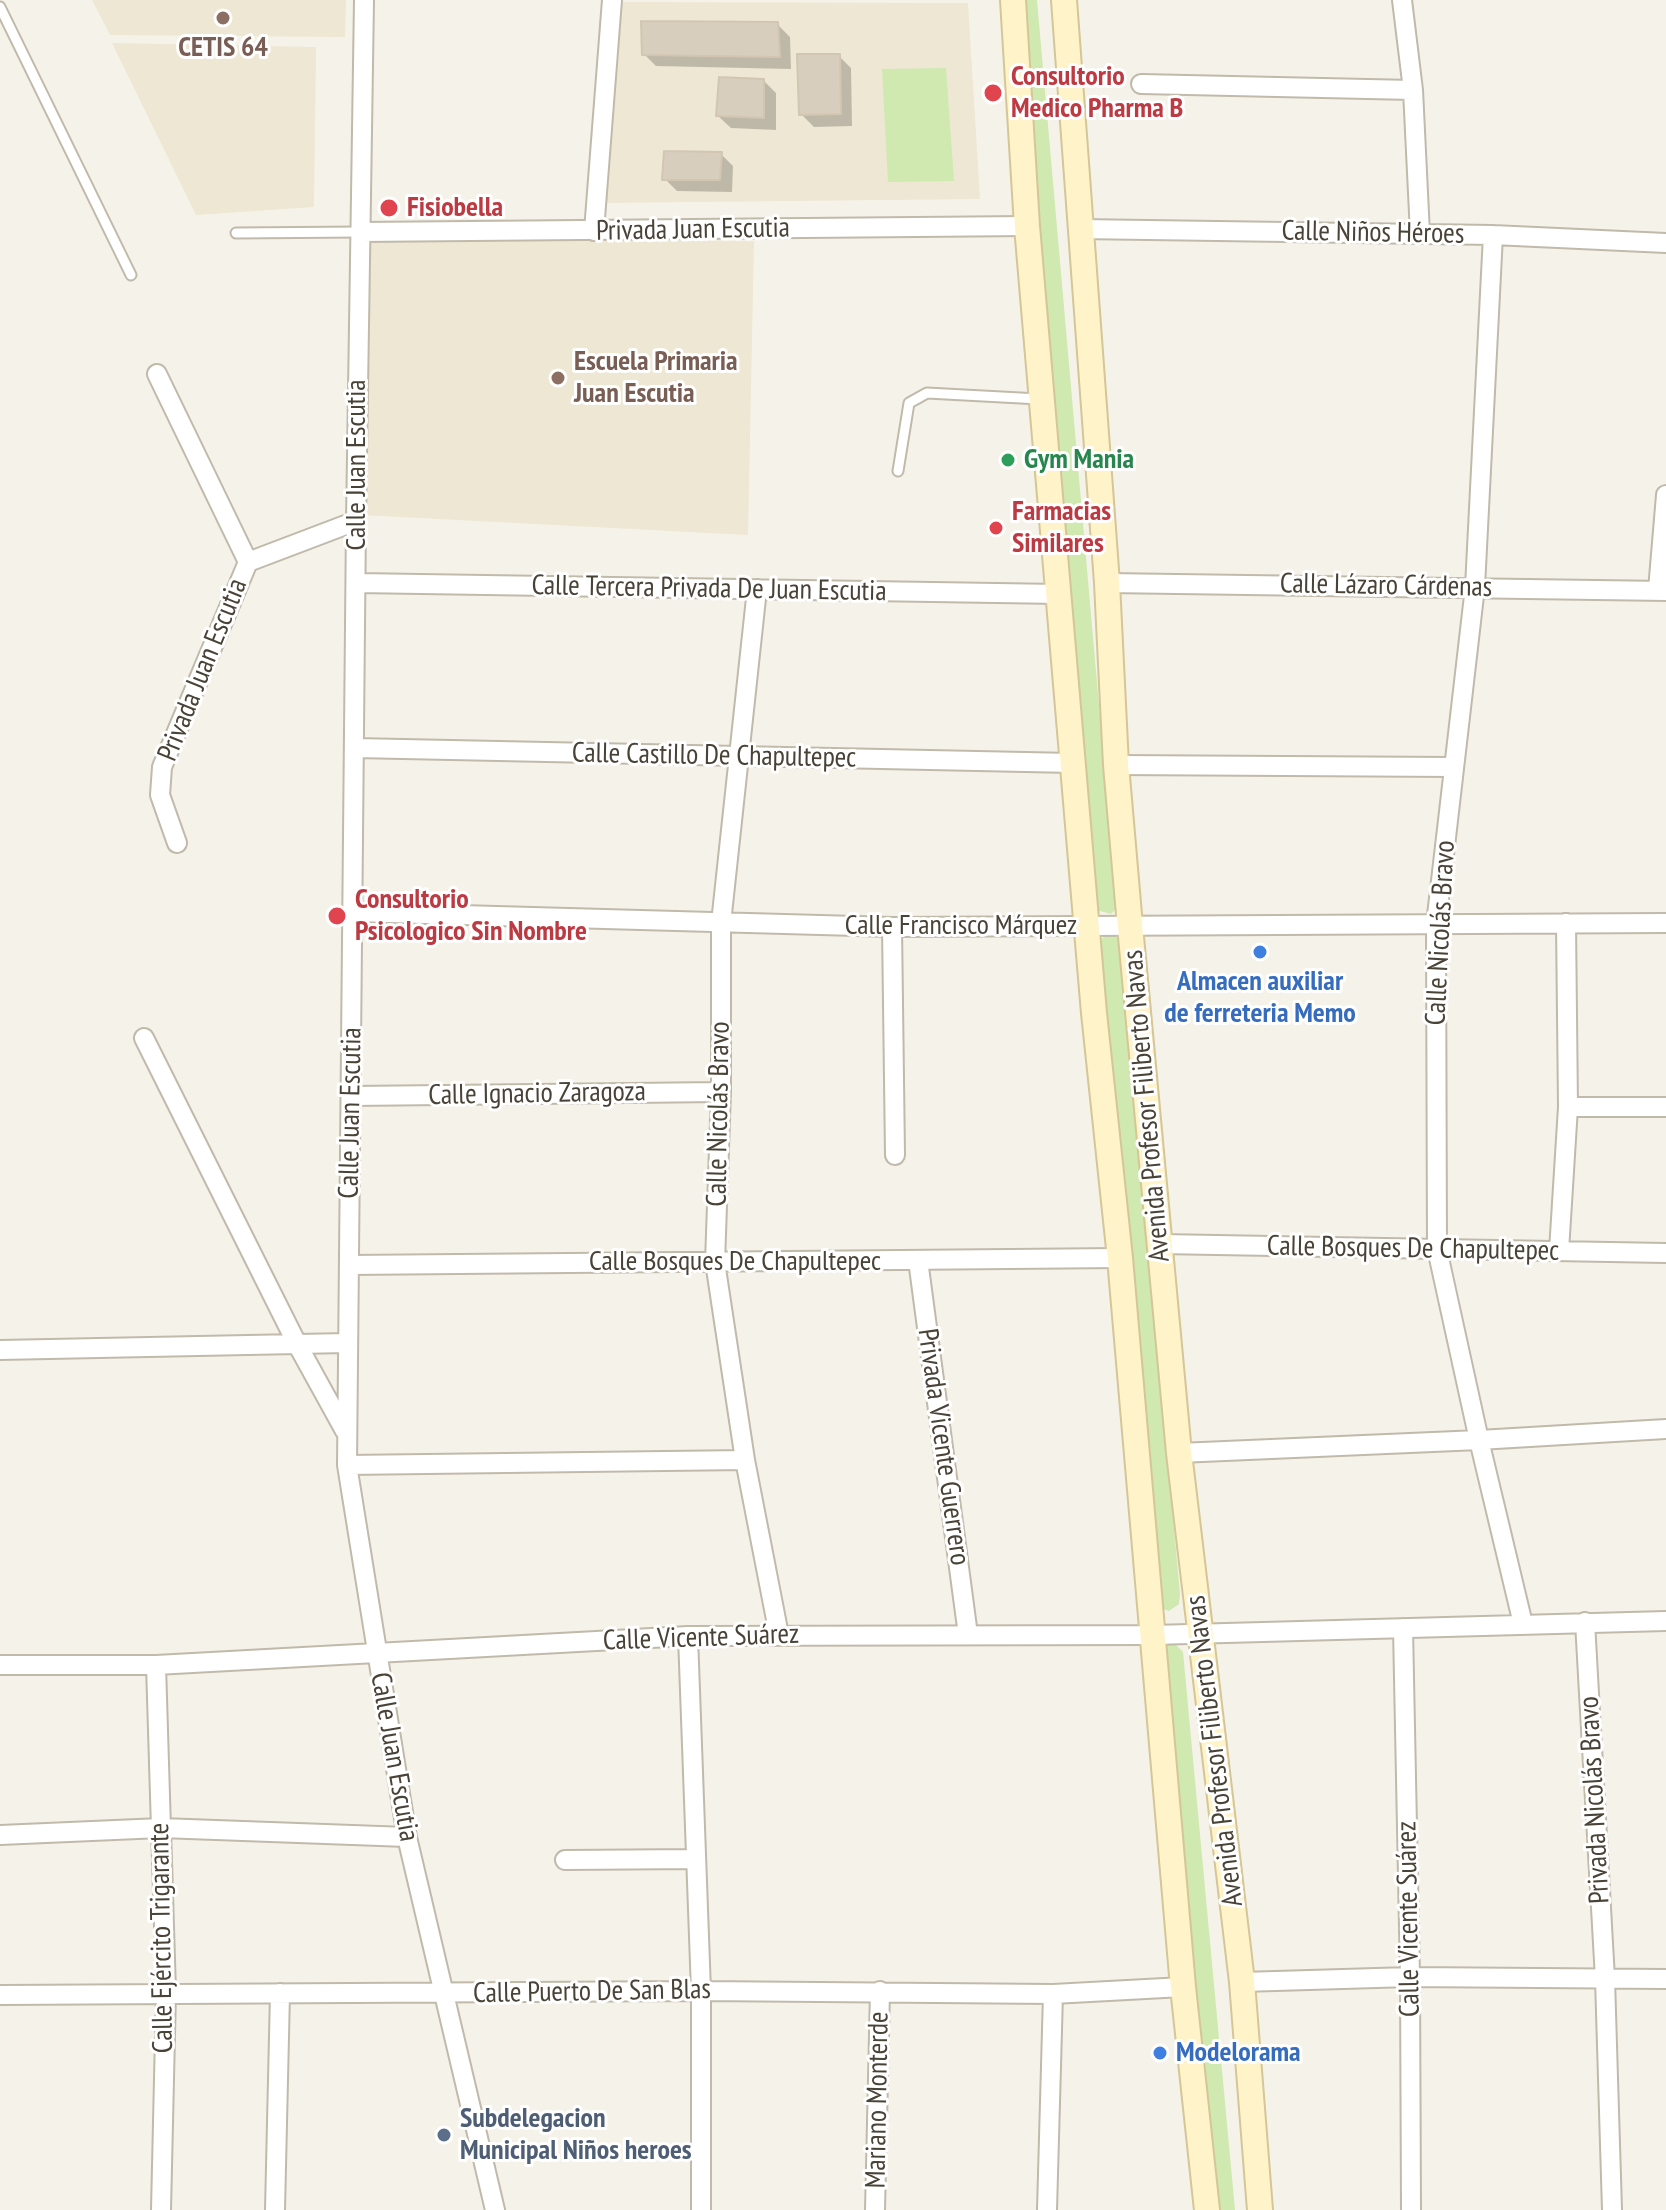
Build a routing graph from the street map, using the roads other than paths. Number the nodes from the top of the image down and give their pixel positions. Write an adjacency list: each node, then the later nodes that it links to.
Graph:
1 (364, 0): 12 (street, Calle Juan Escutia)
2 (612, 0): 11 (street)
3 (1013, 0): 9 (main road, Avenida Profesor Filiberto Navas)
4 (1064, 0): 10 (main road, Avenida Profesor Filiberto Navas)
5 (1402, 0): 8 (street)
6 (0, 7): 17 (lane)
7 (1141, 84): 8 (street)
8 (1413, 90): 14 (street)
9 (1027, 226): 11 (street, Privada Juan Escutia); 19 (main road, Avenida Profesor Filiberto Navas)
10 (1079, 229): 14 (street, Calle Niños Héroes); 25 (main road, Avenida Profesor Filiberto Navas)
11 (594, 231): 12 (street, Privada Juan Escutia)
12 (360, 232): 13 (lane); 22 (street, Calle Juan Escutia)
13 (236, 233)
14 (1420, 234): 15 (street, Calle Niños Héroes)
15 (1493, 235): 16 (street, Calle Niños Héroes); 26 (street, Calle Nicolás Bravo)
16 (1666, 243)
17 (131, 275)
18 (157, 374): 23 (street)
19 (1042, 399): 20 (lane); 29 (main road, Avenida Profesor Filiberto Navas)
20 (898, 471)
21 (1666, 495): 28 (street)
22 (356, 521): 23 (street, Privada Juan Escutia); 24 (street, Calle Juan Escutia)
23 (248, 562): 35 (street, Privada Juan Escutia)
24 (357, 583): 27 (street, Calle Tercera Privada De Juan Escutia); 30 (street, Calle Juan Escutia)
25 (1107, 583): 26 (street, Calle Lázaro Cárdenas); 33 (main road, Avenida Profesor Filiberto Navas)
26 (1475, 587): 28 (street, Calle Lázaro Cárdenas); 34 (street, Calle Nicolás Bravo)
27 (757, 589): 29 (street, Calle Tercera Privada De Juan Escutia); 31 (street, Calle Nicolás Bravo)
28 (1662, 590)
29 (1060, 594): 32 (main road, Avenida Profesor Filiberto Navas)
30 (355, 748): 31 (street, Calle Castillo De Chapultepec); 36 (street, Calle Juan Escutia)
31 (739, 756): 32 (street, Calle Castillo De Chapultepec); 37 (street, Calle Nicolás Bravo)
32 (1073, 763): 41 (main road, Avenida Profesor Filiberto Navas)
33 (1116, 765): 34 (street); 42 (main road, Avenida Profesor Filiberto Navas)
34 (1453, 767): 40 (street, Calle Nicolás Bravo)
35 (177, 843)
36 (353, 912): 37 (street, Calle Francisco Márquez); 46 (street, Calle Juan Escutia)
37 (721, 923): 43 (street, Calle Francisco Márquez); 45 (street, Calle Nicolás Bravo)
38 (1566, 923): 39 (street, Calle Francisco Márquez); 40 (street, Calle Francisco Márquez); 47 (street)
39 (1666, 923)
40 (1436, 924): 42 (street, Calle Francisco Márquez); 51 (street, Calle Nicolás Bravo)
41 (1088, 926): 42 (street, Calle Francisco Márquez); 43 (street, Calle Francisco Márquez); 54 (main road, Avenida Profesor Filiberto Navas)
42 (1130, 926): 50 (main road, Avenida Profesor Filiberto Navas)
43 (892, 927): 49 (street)
44 (144, 1038): 59 (street)
45 (721, 1092): 46 (street, Calle Ignacio Zaragoza); 56 (street, Calle Nicolás Bravo)
46 (352, 1096): 57 (street, Calle Juan Escutia)
47 (1568, 1107): 48 (street); 52 (street)
48 (1666, 1107)
49 (895, 1155)
50 (1160, 1244): 51 (street, Calle Bosques De Chapultepec); 64 (main road, Avenida Profesor Filiberto Navas)
51 (1437, 1249): 52 (street, Calle Bosques De Chapultepec); 63 (street, Calle Nicolás Bravo)
52 (1559, 1251): 53 (street, Calle Bosques De Chapultepec)
53 (1666, 1253)
54 (1120, 1258): 55 (street, Calle Bosques De Chapultepec); 74 (main road, Avenida Profesor Filiberto Navas)
55 (918, 1260): 56 (street, Calle Bosques De Chapultepec); 73 (street, Privada Vicente Guerrero)
56 (715, 1262): 57 (street, Calle Bosques De Chapultepec); 65 (street, Calle Nicolás Bravo)
57 (349, 1265): 58 (street, Calle Juan Escutia)
58 (347, 1343): 59 (street); 62 (street, Calle Juan Escutia)
59 (297, 1344): 60 (street); 62 (street)
60 (0, 1350)
61 (1666, 1429): 63 (street)
62 (345, 1433): 66 (street, Calle Juan Escutia)
63 (1479, 1440): 64 (street); 69 (street, Calle Nicolás Bravo)
64 (1179, 1453): 71 (main road, Avenida Profesor Filiberto Navas)
65 (745, 1460): 66 (street); 72 (street, Calle Nicolás Bravo)
66 (347, 1465): 76 (street, Calle Juan Escutia)
67 (1666, 1621): 68 (street, Calle Vicente Suárez)
68 (1585, 1622): 69 (street, Calle Vicente Suárez); 85 (street, Privada Nicolás Bravo)
69 (1523, 1624): 70 (street, Calle Vicente Suárez)
70 (1403, 1628): 71 (street, Calle Vicente Suárez); 84 (street, Calle Vicente Suárez)
71 (1202, 1632): 74 (street, Calle Vicente Suárez); 87 (main road, Avenida Profesor Filiberto Navas)
72 (779, 1635): 73 (street, Calle Vicente Suárez); 75 (street, Calle Vicente Suárez)
73 (968, 1635): 74 (street, Calle Vicente Suárez)
74 (1153, 1635): 88 (main road, Avenida Profesor Filiberto Navas)
75 (688, 1636): 76 (street, Calle Vicente Suárez); 82 (street)
76 (376, 1653): 78 (street, Calle Vicente Suárez); 81 (street, Calle Juan Escutia)
77 (0, 1665): 78 (street, Calle Vicente Suárez)
78 (156, 1665): 79 (street, Calle Ejército Trigarante)
79 (161, 1828): 80 (street); 81 (street); 91 (street, Calle Ejército Trigarante)
80 (0, 1835)
81 (407, 1837): 93 (street, Calle Juan Escutia)
82 (696, 1859): 83 (street); 89 (street)
83 (565, 1860)
84 (1410, 1977): 85 (street); 87 (street); 104 (street, Calle Vicente Suárez)
85 (1605, 1979): 86 (street); 105 (street, Privada Nicolás Bravo)
86 (1666, 1979)
87 (1242, 1982): 103 (main road, Avenida Profesor Filiberto Navas)
88 (1183, 1987): 94 (street, Calle Puerto De San Blas); 102 (main road, Avenida Profesor Filiberto Navas)
89 (701, 1991): 90 (street, Calle Puerto De San Blas); 93 (street, Calle Puerto De San Blas); 99 (street)
90 (880, 1991): 94 (street, Calle Puerto De San Blas); 100 (street, Mariano Monterde)
91 (166, 1992): 92 (street, Calle Puerto De San Blas); 95 (street, Calle Puerto De San Blas); 96 (street, Calle Ejército Trigarante)
92 (280, 1993): 93 (street, Calle Puerto De San Blas); 97 (street)
93 (446, 1994): 98 (street, Calle Juan Escutia)
94 (1053, 1994): 101 (street)
95 (0, 1995)
96 (161, 2210)
97 (275, 2210)
98 (495, 2210)
99 (701, 2210)
100 (875, 2210)
101 (1047, 2210)
102 (1207, 2210)
103 (1260, 2210)
104 (1411, 2210)
105 (1612, 2210)

